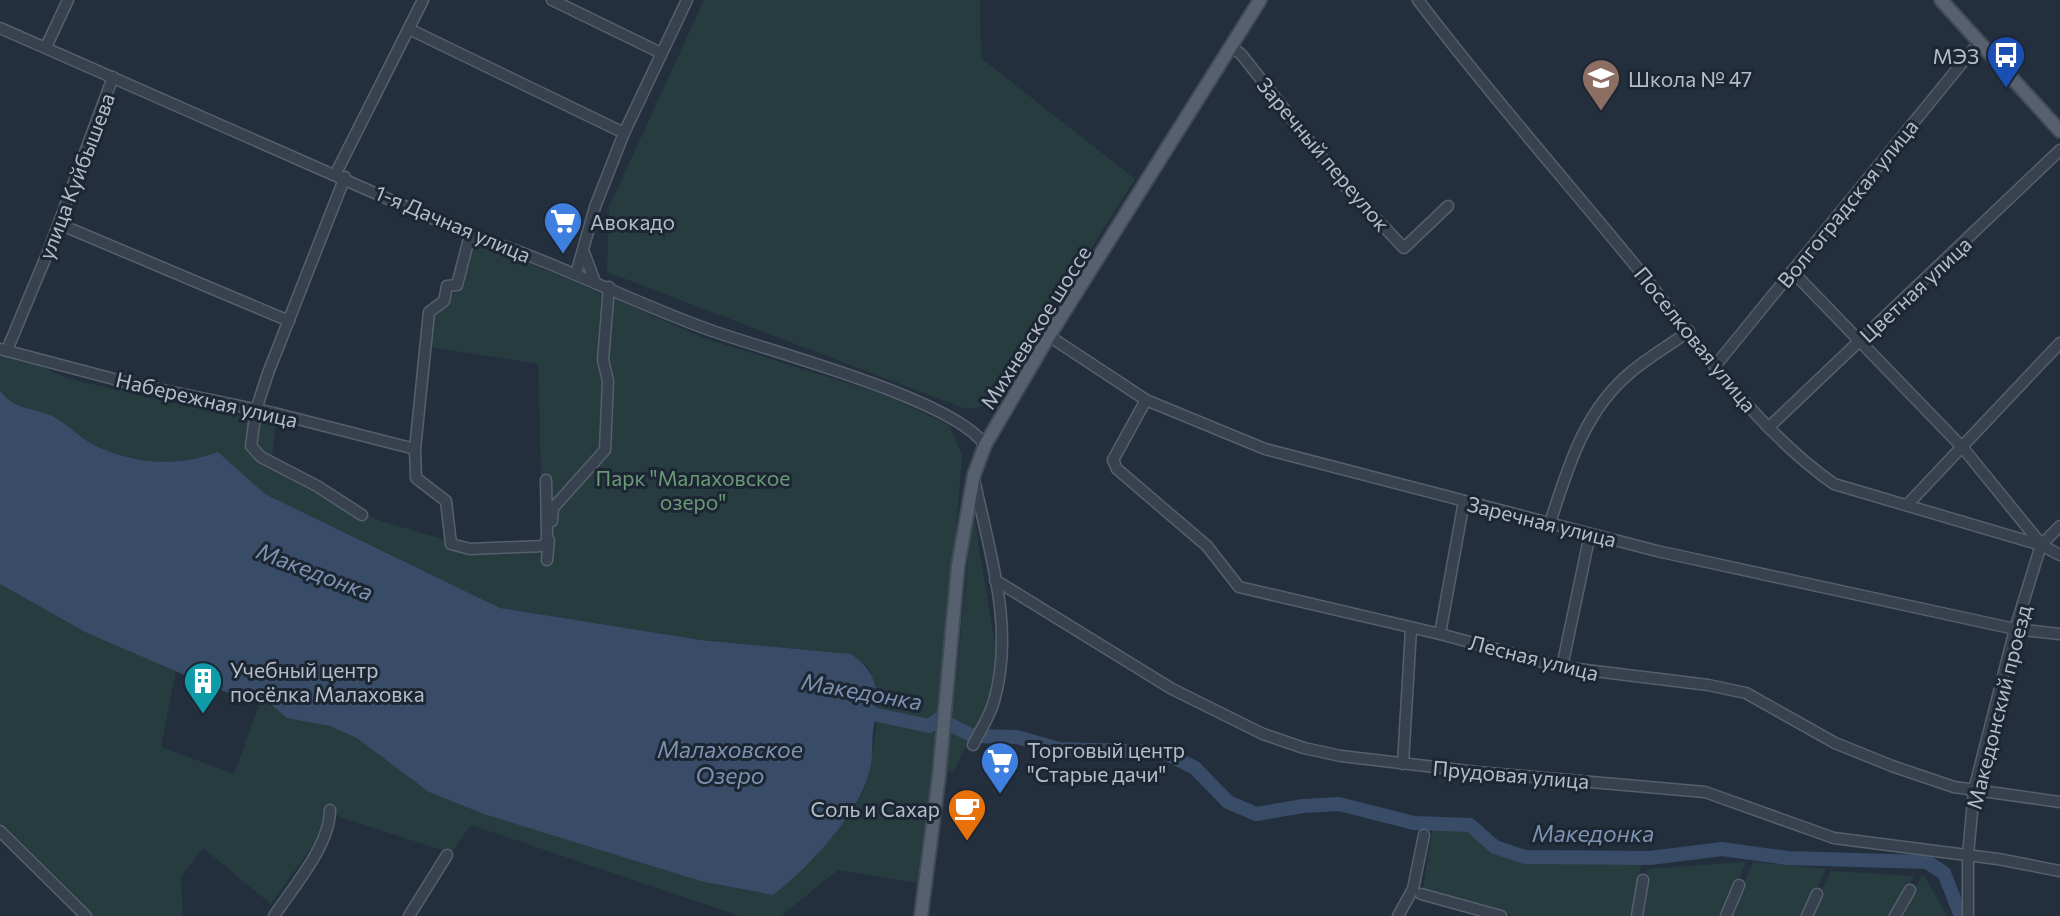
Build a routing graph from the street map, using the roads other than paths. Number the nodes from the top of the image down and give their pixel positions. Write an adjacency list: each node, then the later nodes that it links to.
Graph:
1 (68, 0): 11 (street)
2 (423, 0): 9 (street)
3 (554, 0): 13 (street)
4 (687, 0): 13 (street)
5 (1260, 0): 12 (main road, Михневское шоссе)
6 (1418, 0): 28 (street, Поселковая улица)
7 (1941, 0): 10 (main road)
8 (0, 28): 11 (street, улица Куйбышева)
9 (409, 29): 16 (street); 18 (street)
10 (1980, 41): 15 (main road); 23 (street, Волгоградская улица)
11 (46, 47): 14 (street, улица Куйбышева)
12 (1231, 47): 19 (street, Заречный переулок); 29 (main road, Михневское шоссе)
13 (661, 53): 16 (street)
14 (113, 77): 18 (street, 1-я Дачная улица); 20 (street, улица Куйбышева)
15 (2060, 131)
16 (624, 134): 22 (street)
17 (2060, 150): 30 (street, Цветная улица)
18 (340, 175): 21 (street, 1-я Дачная улица); 27 (street)
19 (1448, 206)
20 (58, 224): 27 (street); 32 (street, улица Куйбышева)
21 (470, 234): 24 (street, 1-я Дачная улица); 39 (street)
22 (583, 250): 24 (street); 25 (street)
23 (1792, 271): 30 (street); 33 (street, Волгоградская улица)
24 (576, 274): 25 (street, 1-я Дачная улица)
25 (595, 282): 26 (street, 1-я Дачная улица)
26 (609, 287): 37 (street, 1-я Дачная улица); 50 (street)
27 (289, 321): 35 (street)
28 (1689, 331): 33 (street, Поселковая улица); 45 (street)
29 (1049, 337): 34 (street, Заречная улица); 37 (main road, Михневское шоссе)
30 (1860, 342): 36 (street, Цветная улица); 38 (street)
31 (2060, 344): 38 (street)
32 (4, 349): 35 (street, Набережная улица)
33 (1716, 366): 36 (street, Поселковая улица)
34 (1146, 400): 42 (street, Заречная улица); 52 (street, Лесная улица)
35 (256, 410): 39 (street, Набережная улица); 44 (street)
36 (1769, 427): 43 (street, Поселковая улица)
37 (985, 444): 40 (main road, Михневское шоссе)
38 (1963, 448): 43 (street); 48 (street)
39 (415, 449): 41 (street)
40 (974, 475): 51 (street); 76 (main road, Михневское шоссе)
41 (546, 480)
42 (1464, 501): 45 (street, Заречная улица); 54 (street)
43 (1907, 505): 48 (street, Поселковая улица)
44 (362, 515)
45 (1550, 523): 47 (street, Заречная улица)
46 (2060, 526): 48 (street)
47 (1591, 534): 53 (street, Заречная улица); 56 (street)
48 (2041, 545): 49 (street, Поселковая улица); 53 (street, Македонский проезд)
49 (2060, 555)
50 (547, 560)
51 (995, 580): 57 (street); 58 (street, Прудовая улица)
52 (1412, 629): 54 (street, Лесная улица); 58 (street)
53 (2015, 629): 55 (street, Заречная улица); 59 (street, Македонский проезд)
54 (1440, 634): 56 (street, Лесная улица)
55 (2060, 634)
56 (1562, 667): 59 (street, Лесная улица)
57 (973, 745)
58 (1403, 764): 65 (street, Прудовая улица)
59 (1974, 789): 60 (street, Лесная улица); 65 (street, Македонский проезд)
60 (2060, 802)
61 (330, 810): 74 (street)
62 (0, 831): 73 (street)
63 (1424, 835): 77 (street)
64 (447, 855): 75 (street)
65 (1968, 855): 66 (street, Прудовая улица); 72 (street, Македонский проезд)
66 (2060, 872)
67 (1643, 880): 79 (street)
68 (1739, 885): 80 (street)
69 (1910, 890): 82 (street)
70 (1421, 894): 78 (street)
71 (1817, 894): 81 (street)
72 (1968, 914)
73 (86, 916)
74 (274, 916)
75 (409, 916)
76 (921, 916)
77 (1398, 916)
78 (1500, 916)
79 (1637, 916)
80 (1727, 916)
81 (1807, 916)
82 (1895, 916)

